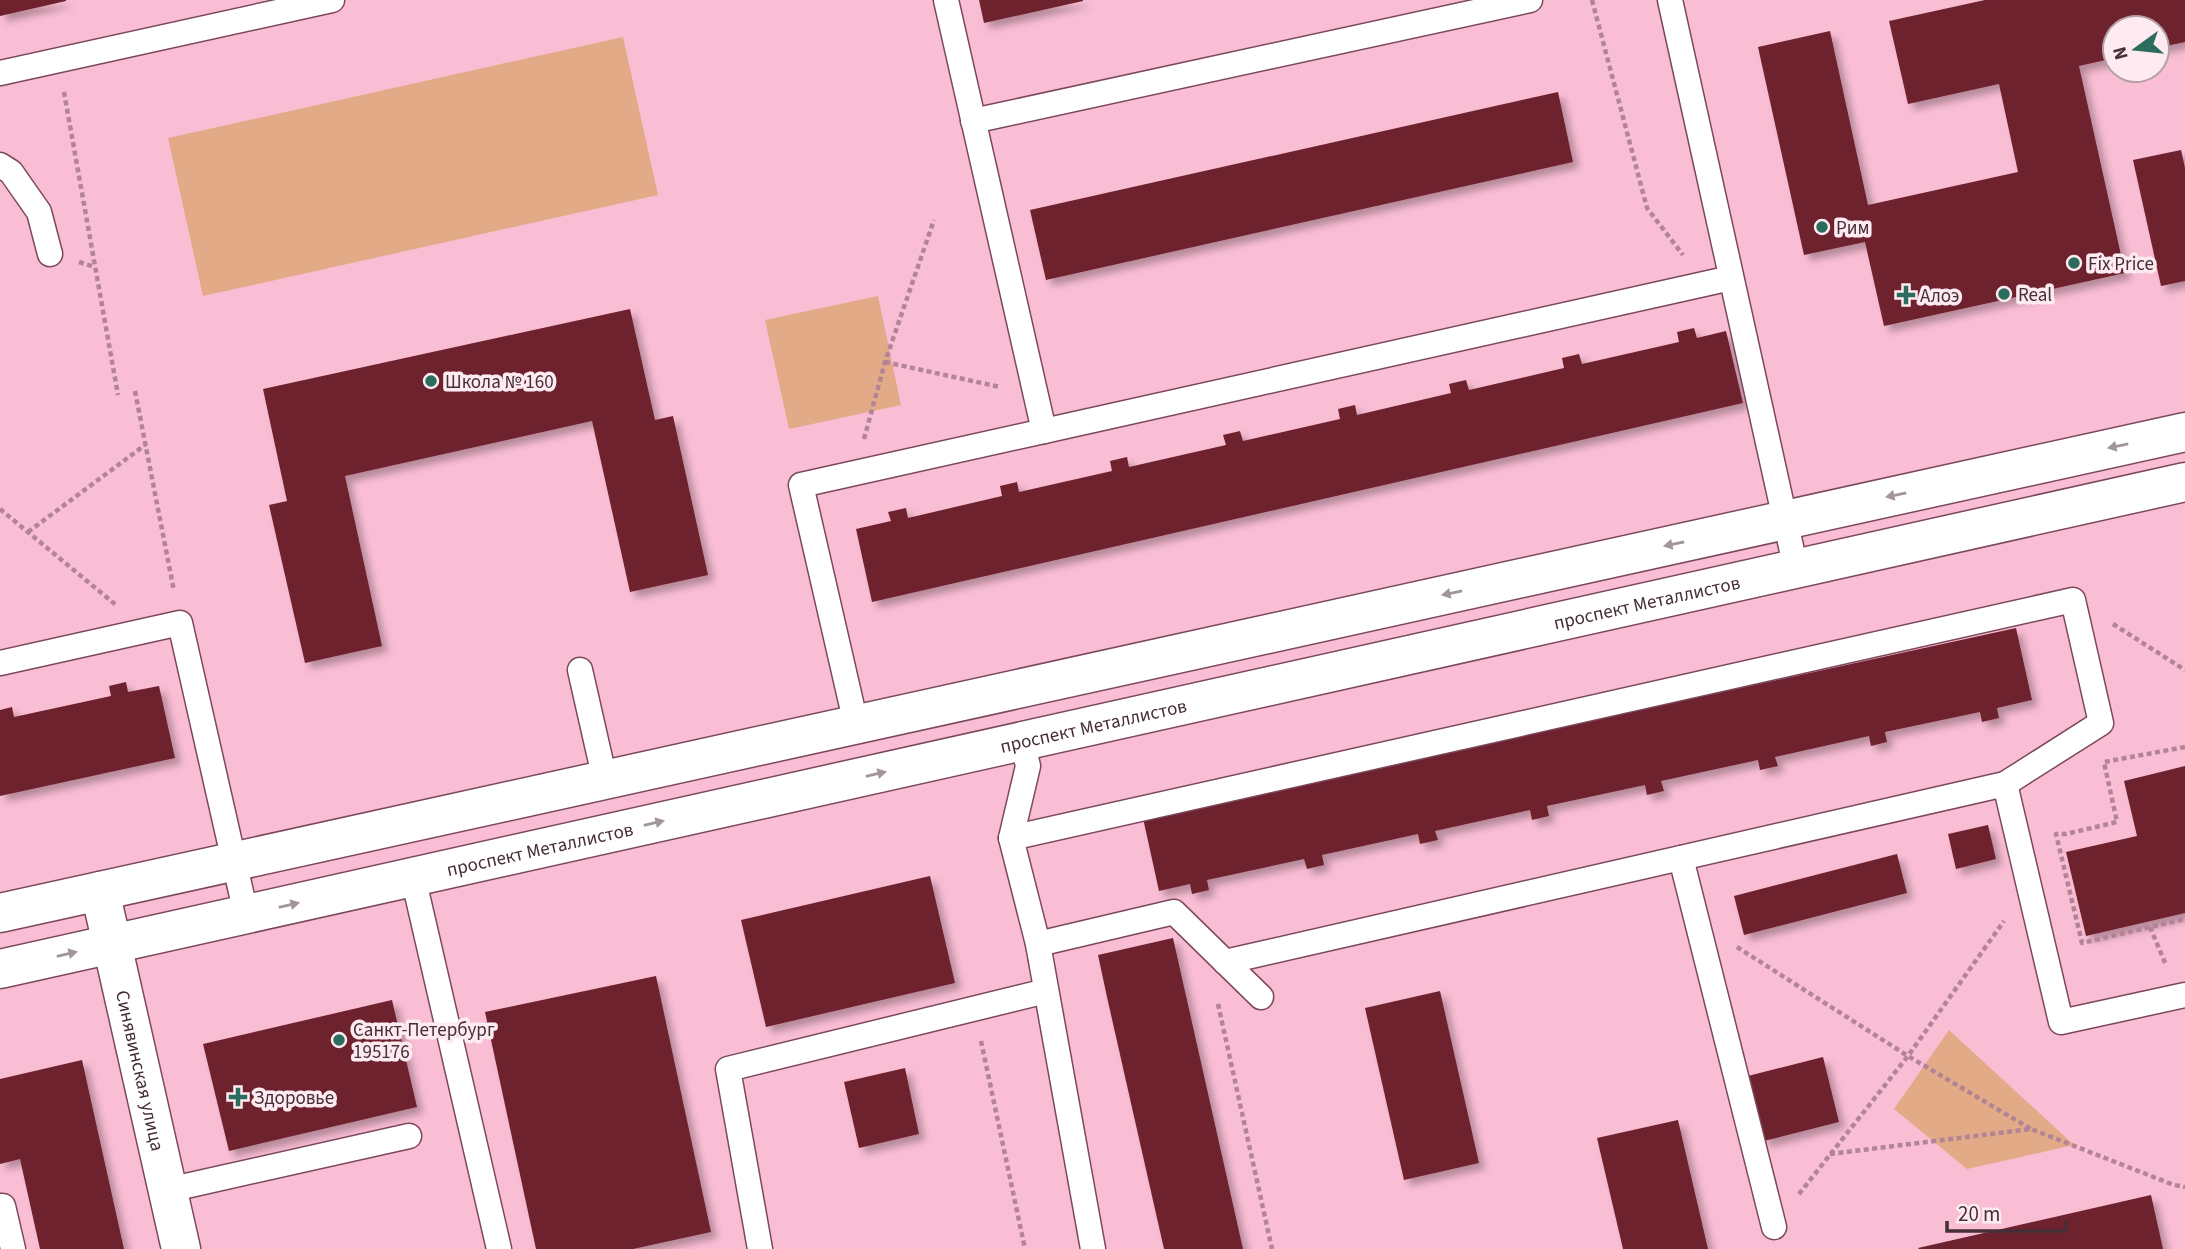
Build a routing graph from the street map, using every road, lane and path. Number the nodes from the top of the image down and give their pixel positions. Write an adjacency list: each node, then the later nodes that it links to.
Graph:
1 (332, 0): 6 (lane)
2 (946, 0): 8 (lane)
3 (1530, 0): 8 (lane)
4 (1592, 0): 13 (path)
5 (1670, 0): 12 (lane)
6 (58, 60): 7 (lane); 17 (path)
7 (0, 73)
8 (973, 121): 16 (lane)
9 (0, 165): 11 (lane)
10 (934, 220): 14 (path)
11 (50, 254)
12 (1731, 278): 13 (lane); 24 (lane)
13 (1705, 284): 18 (lane)
14 (885, 362): 16 (path); 21 (path)
15 (135, 391): 20 (path)
16 (1035, 394): 18 (lane)
17 (118, 395)
18 (1044, 431): 21 (lane)
19 (2185, 432): 24 (street, one-way to 24)
20 (145, 445): 25 (path); 28 (path)
21 (855, 474): 33 (lane)
22 (2185, 482): 26 (street, проспект Металлистов)
23 (0, 509): 25 (path)
24 (1786, 520): 26 (lane); 33 (street, one-way to 33)
25 (28, 532): 29 (path)
26 (1796, 569): 34 (street, проспект Металлистов)
27 (2073, 600): 32 (path); 37 (lane); 38 (lane)
28 (180, 623): 29 (lane); 40 (lane)
29 (146, 630): 30 (lane)
30 (0, 663)
31 (580, 670): 36 (lane)
32 (2185, 670)
33 (856, 724): 36 (street)
34 (1023, 741): 38 (lane); 41 (street, проспект Металлистов, one-way to 34)
35 (2185, 747): 48 (path)
36 (605, 780): 40 (street)
37 (2005, 785): 39 (lane); 42 (lane)
38 (1011, 838): 50 (lane)
39 (1681, 859): 47 (lane); 51 (lane)
40 (233, 862): 43 (street); 45 (lane)
41 (413, 877): 45 (street, проспект Металлистов, one-way to 41); 67 (lane)
42 (2029, 886): 54 (lane); 57 (path)
43 (100, 891): 44 (street); 49 (street, Синявинская улица)
44 (0, 913)
45 (246, 914): 49 (street, проспект Металлистов)
46 (2185, 919): 48 (path)
47 (1697, 921): 57 (path); 64 (lane)
48 (2150, 928): 54 (path)
49 (113, 944): 52 (street, проспект Металлистов, one-way to 49); 62 (street, Синявинская улица)
50 (1038, 944): 51 (lane); 53 (lane)
51 (1225, 962): 55 (lane); 71 (path)
52 (0, 969)
53 (1046, 991): 56 (lane); 70 (lane)
54 (2182, 996)
55 (1261, 997)
56 (974, 1008): 68 (lane); 69 (path)
57 (1908, 1056): 58 (path); 60 (path)
58 (2031, 1129): 60 (path); 61 (path)
59 (409, 1136): 62 (lane)
60 (1829, 1154): 64 (path)
61 (2185, 1187)
62 (168, 1190): 66 (street, Синявинская улица)
63 (0, 1206): 65 (lane)
64 (1774, 1227)
65 (13, 1249)
66 (181, 1249)
67 (499, 1249)
68 (760, 1249)
69 (1025, 1249)
70 (1093, 1249)
71 (1272, 1249)

